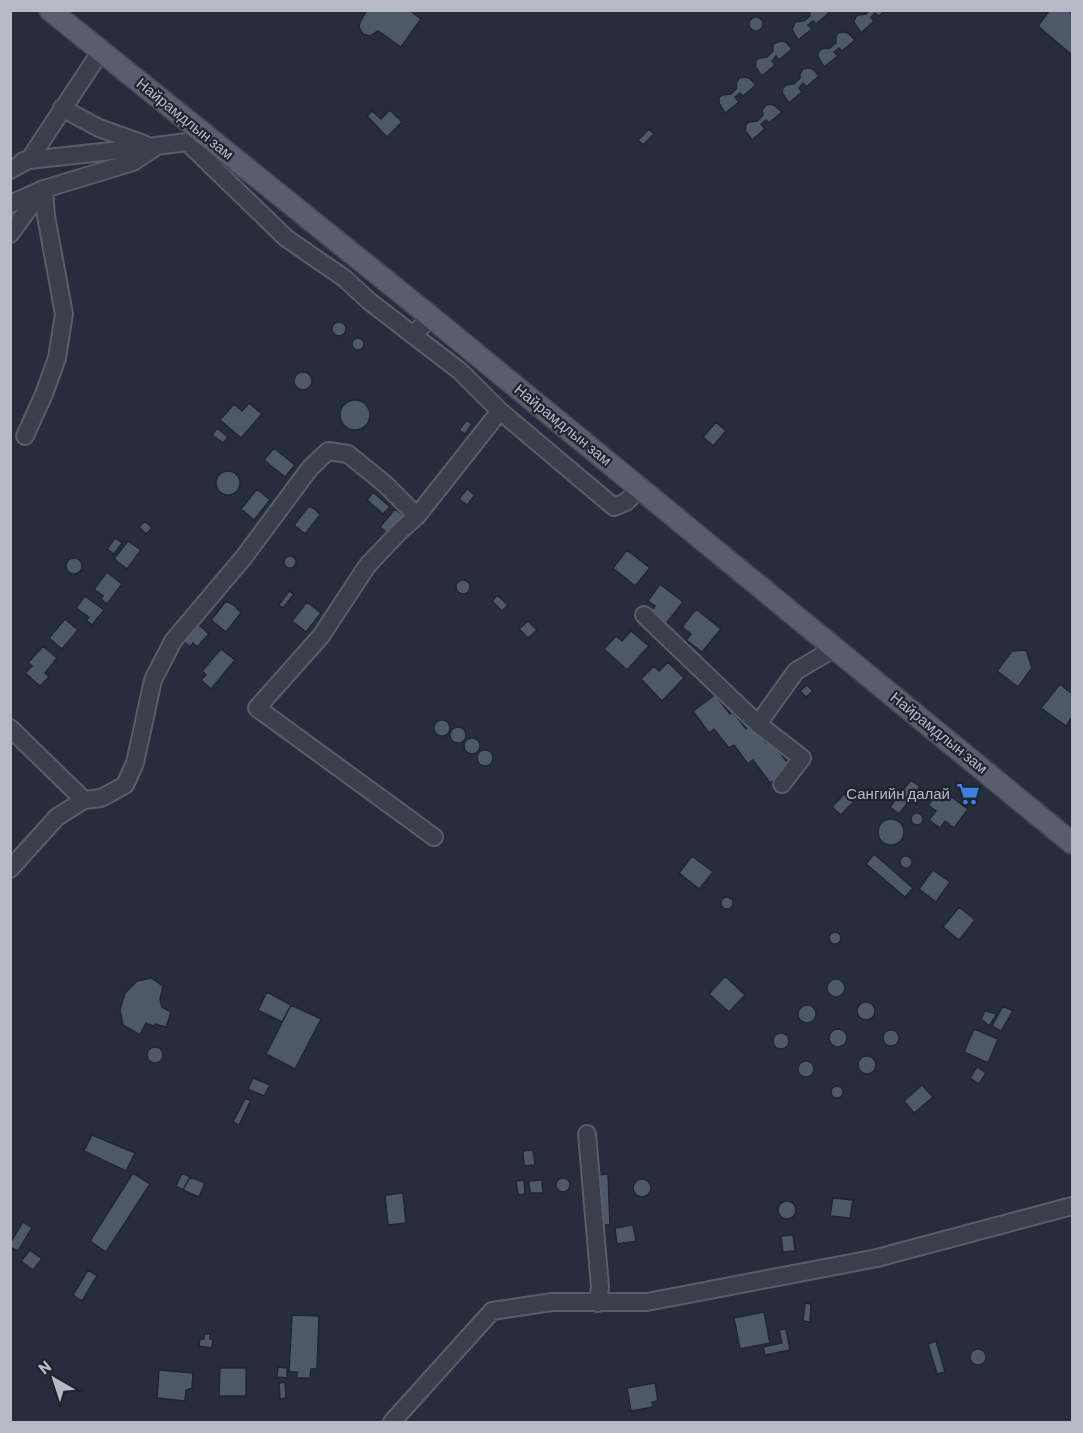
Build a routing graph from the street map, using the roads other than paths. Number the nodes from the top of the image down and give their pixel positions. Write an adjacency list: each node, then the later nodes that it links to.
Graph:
1 (50, 10): 2 (main road, Найрамдлын зам)
2 (101, 51): 3 (street); 4 (main road, Найрамдлын зам)
3 (62, 108): 5 (street); 6 (street)
4 (196, 139): 5 (street); 12 (main road, Найрамдлын зам); 13 (street)
5 (153, 146): 6 (street); 9 (street)
6 (29, 160): 7 (street); 8 (street)
7 (10, 162)
8 (10, 170)
9 (44, 189): 10 (street); 11 (street); 15 (street)
10 (10, 204)
11 (10, 234)
12 (431, 317): 13 (street); 16 (main road, Найрамдлын зам)
13 (413, 335): 14 (street)
14 (500, 411): 16 (street); 17 (street)
15 (25, 436)
16 (640, 488): 19 (main road, Найрамдлын зам)
17 (417, 516): 23 (street); 24 (street)
18 (644, 615): 20 (street)
19 (835, 648): 20 (street); 25 (main road, Найрамдлын зам)
20 (758, 724): 22 (street)
21 (10, 728): 23 (street)
22 (782, 784)
23 (84, 800): 26 (street)
24 (434, 837)
25 (1072, 843)
26 (10, 869)
27 (587, 1134): 29 (street)
28 (1072, 1206): 29 (street)
29 (598, 1303): 30 (street)
30 (392, 1422)

